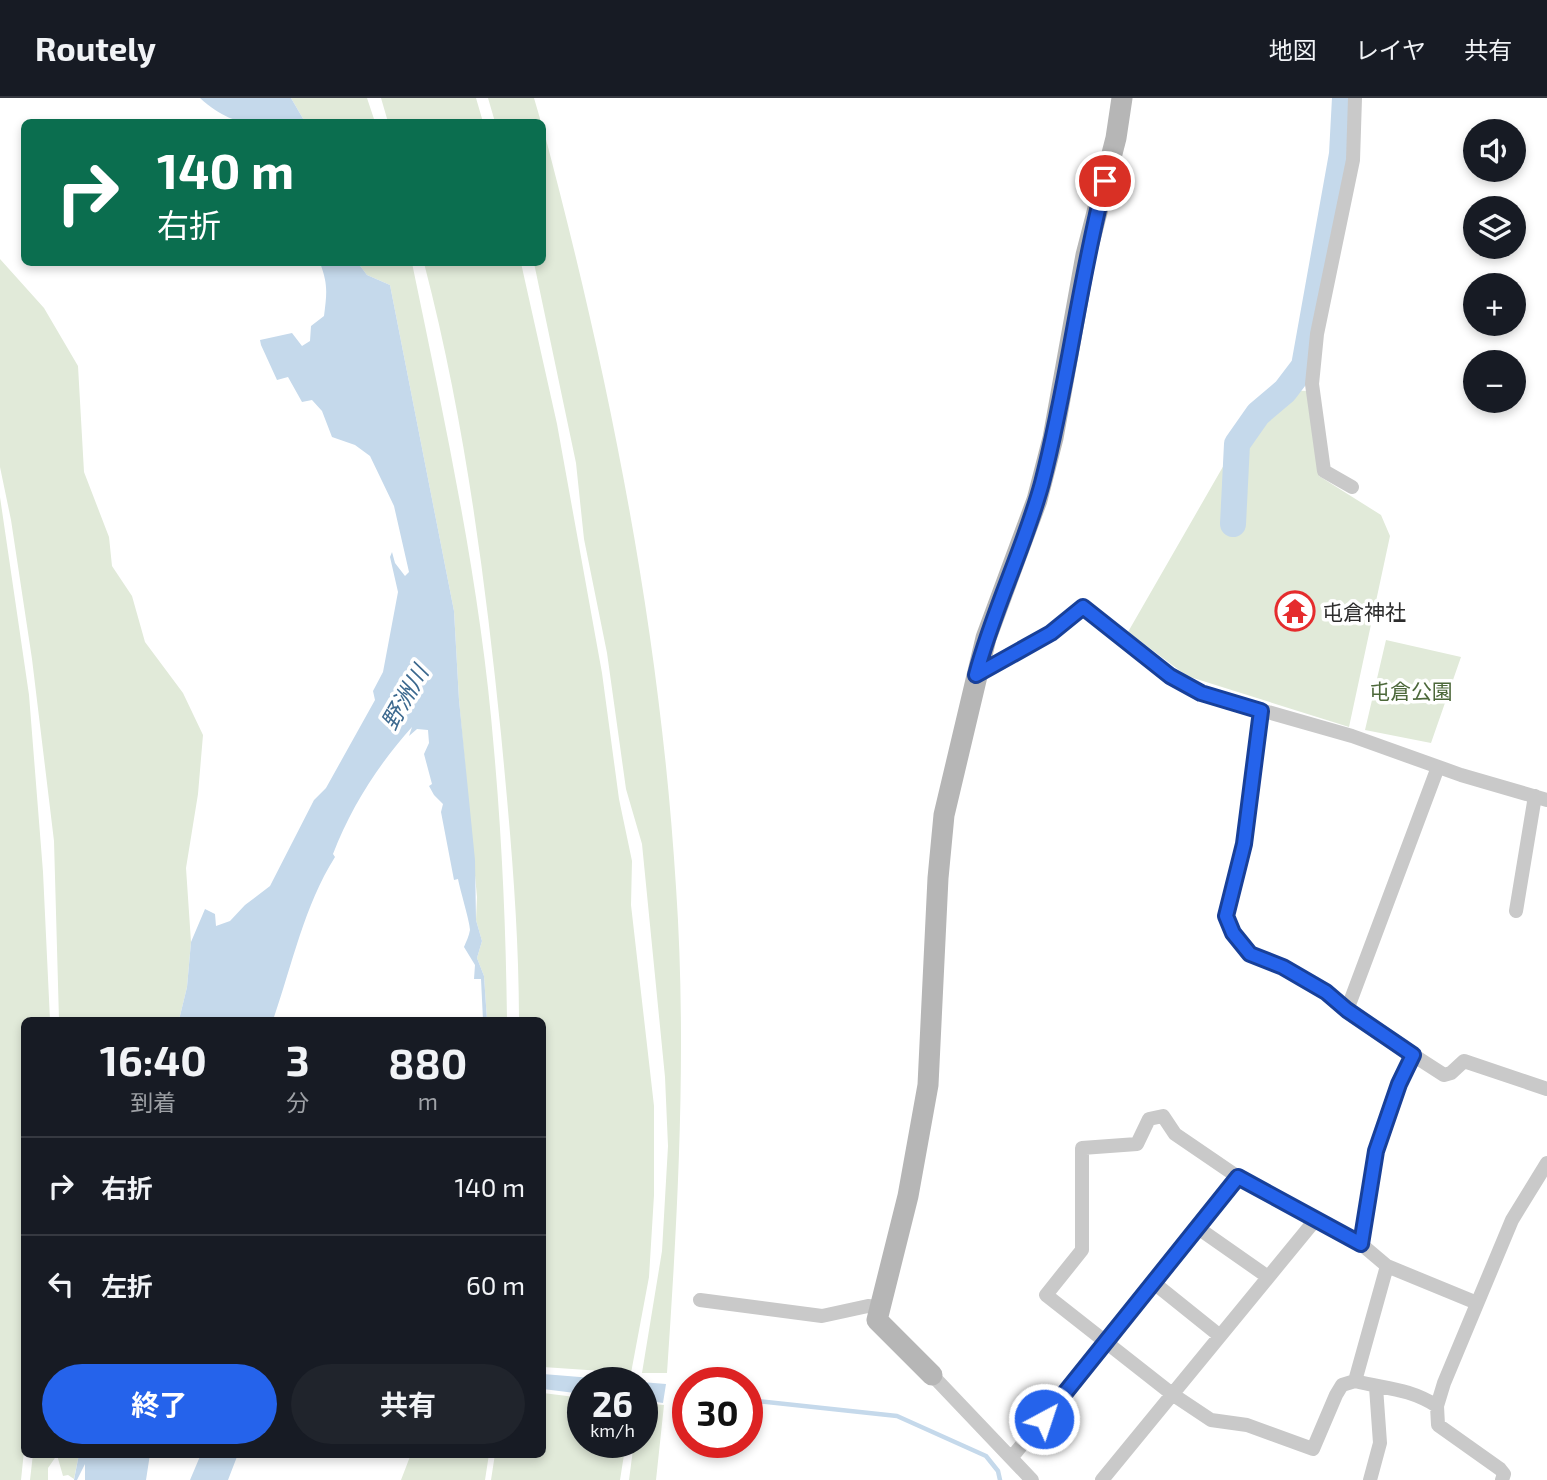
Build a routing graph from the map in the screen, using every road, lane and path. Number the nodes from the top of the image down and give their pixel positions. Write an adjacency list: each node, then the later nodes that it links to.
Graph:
1 (1122, 98): 4 (street)
2 (1355, 98): 3 (street)
3 (1352, 487)
4 (976, 675): 5 (street); 22 (street)
5 (1261, 711): 6 (street); 9 (street)
6 (1438, 767): 7 (street); 9 (street)
7 (1541, 798): 8 (street)
8 (1516, 911)
9 (1347, 1010): 10 (street)
10 (1413, 1055): 11 (street); 16 (street)
11 (1547, 1089)
12 (1547, 1163): 21 (street)
13 (1238, 1177): 14 (street); 15 (street); 24 (street)
14 (1316, 1219): 16 (street); 18 (street)
15 (1198, 1228): 18 (street); 19 (street)
16 (1361, 1244): 17 (street)
17 (1387, 1266): 21 (street); 26 (street)
18 (1268, 1277): 23 (street)
19 (1154, 1283): 23 (street); 24 (street)
20 (700, 1300): 22 (street)
21 (1477, 1303): 29 (street)
22 (879, 1307): 25 (street)
23 (1220, 1336): 28 (street)
24 (1107, 1342): 28 (street); 30 (street)
25 (932, 1375): 30 (street)
26 (1355, 1381): 27 (street); 28 (street)
27 (1376, 1387): 29 (street); 33 (street)
28 (1172, 1394): 32 (street)
29 (1437, 1406): 34 (street)
30 (1012, 1457): 31 (street)
31 (1032, 1480)
32 (1102, 1480)
33 (1370, 1480)
34 (1502, 1480)

